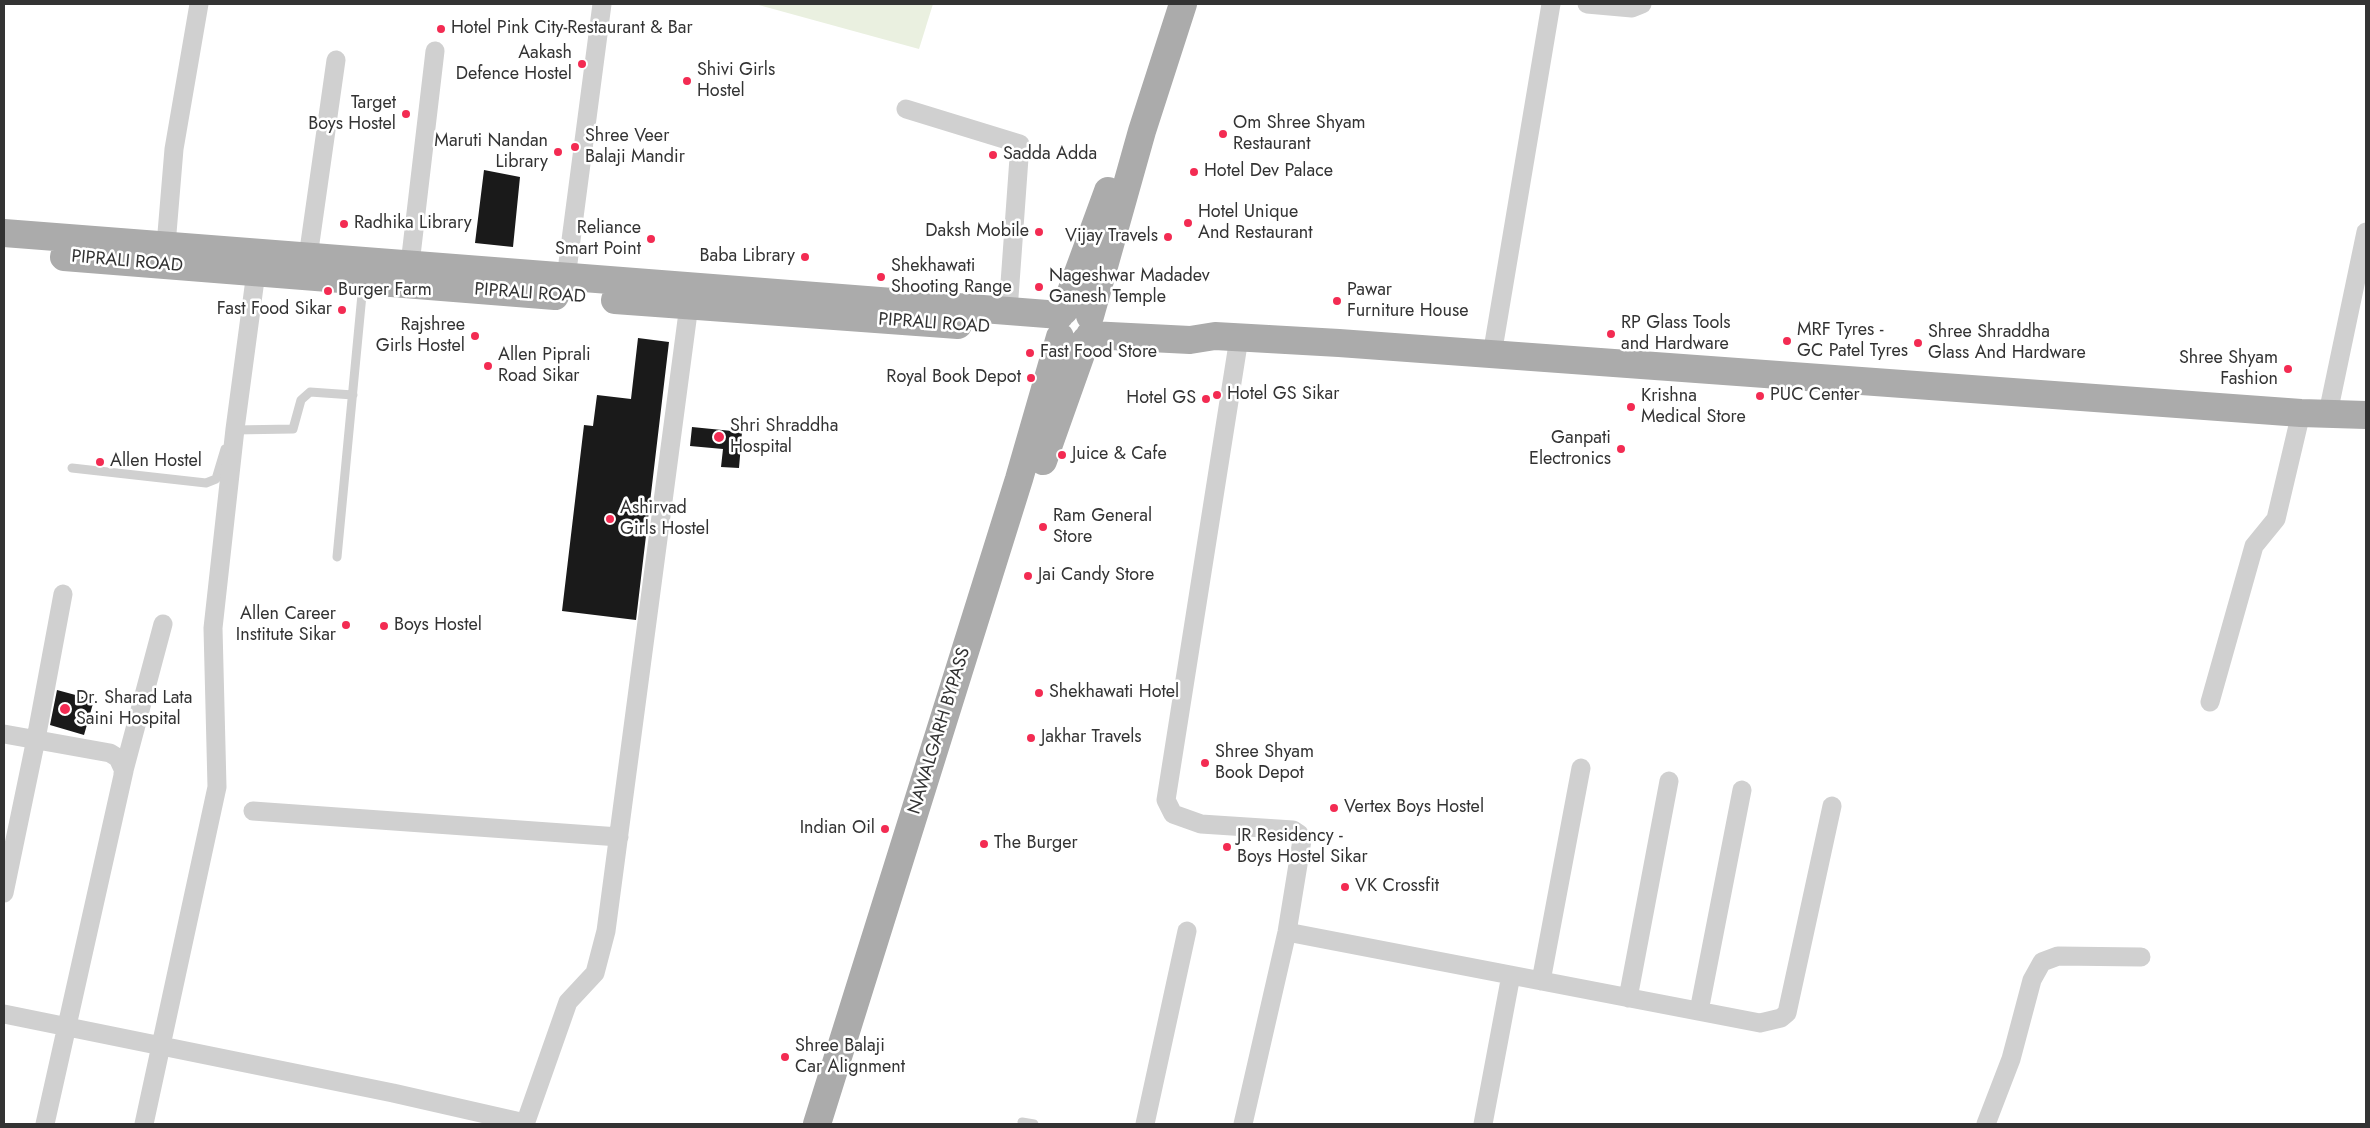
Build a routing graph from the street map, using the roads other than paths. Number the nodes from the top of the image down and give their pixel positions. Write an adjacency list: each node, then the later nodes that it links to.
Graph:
1 (199, 4): 14 (street)
2 (602, 4): 19 (street)
3 (1166, 4): 11 (main road)
4 (1183, 4): 11 (main road)
5 (1551, 4): 25 (street)
6 (1587, 4): 7 (street)
7 (1642, 4)
8 (435, 50): 17 (street)
9 (336, 60): 16 (street)
10 (906, 110): 22 (street)
11 (1135, 129): 23 (main road, NAWALGARH BYPASS)
12 (2366, 232): 28 (street)
13 (4, 233): 14 (main road)
14 (166, 245): 16 (main road)
15 (4, 251): 18 (main road, PIPRALI ROAD)
16 (308, 257): 17 (main road)
17 (410, 264): 19 (main road)
18 (256, 272): 20 (main road, PIPRALI ROAD); 30 (street)
19 (566, 278): 22 (main road)
20 (364, 281): 21 (main road, PIPRALI ROAD); 26 (lane)
21 (689, 305): 23 (main road, PIPRALI ROAD); 45 (street)
22 (1008, 311): 23 (main road)
23 (1075, 326): 24 (main road); 32 (main road, NAWALGARH BYPASS)
24 (1227, 337): 25 (main road); 48 (street)
25 (1492, 355): 27 (main road)
26 (353, 395): 30 (lane); 33 (lane)
27 (2301, 413): 28 (main road); 36 (street)
28 (2328, 413): 29 (main road)
29 (2366, 415)
30 (235, 429): 31 (lane); 56 (street)
31 (72, 468)
32 (1028, 482): 61 (main road, NAWALGARH BYPASS); 62 (main road, NAWALGARH BYPASS)
33 (338, 557)
34 (63, 594): 38 (street)
35 (162, 624): 40 (street)
36 (2210, 702)
37 (4, 734): 38 (street)
38 (36, 739): 40 (street); 46 (street)
39 (1581, 768): 51 (street)
40 (123, 775): 55 (street)
41 (1669, 780): 52 (street)
42 (1742, 790): 53 (street)
43 (1832, 806): 53 (street)
44 (253, 811): 45 (street)
45 (619, 837): 60 (street)
46 (4, 892)
47 (1187, 931): 64 (street)
48 (1287, 932): 50 (street); 65 (street)
49 (2141, 957): 67 (street)
50 (1511, 975): 51 (street); 66 (street)
51 (1541, 981): 52 (street)
52 (1628, 998): 53 (street)
53 (1699, 1011)
54 (4, 1014): 55 (street)
55 (66, 1026): 56 (street); 58 (street)
56 (162, 1046): 59 (street); 60 (street)
57 (1022, 1122): 63 (lane)
58 (45, 1124)
59 (144, 1124)
60 (525, 1124)
61 (817, 1124)
62 (834, 1124)
63 (1034, 1124)
64 (1145, 1124)
65 (1243, 1124)
66 (1483, 1124)
67 (1986, 1124)

